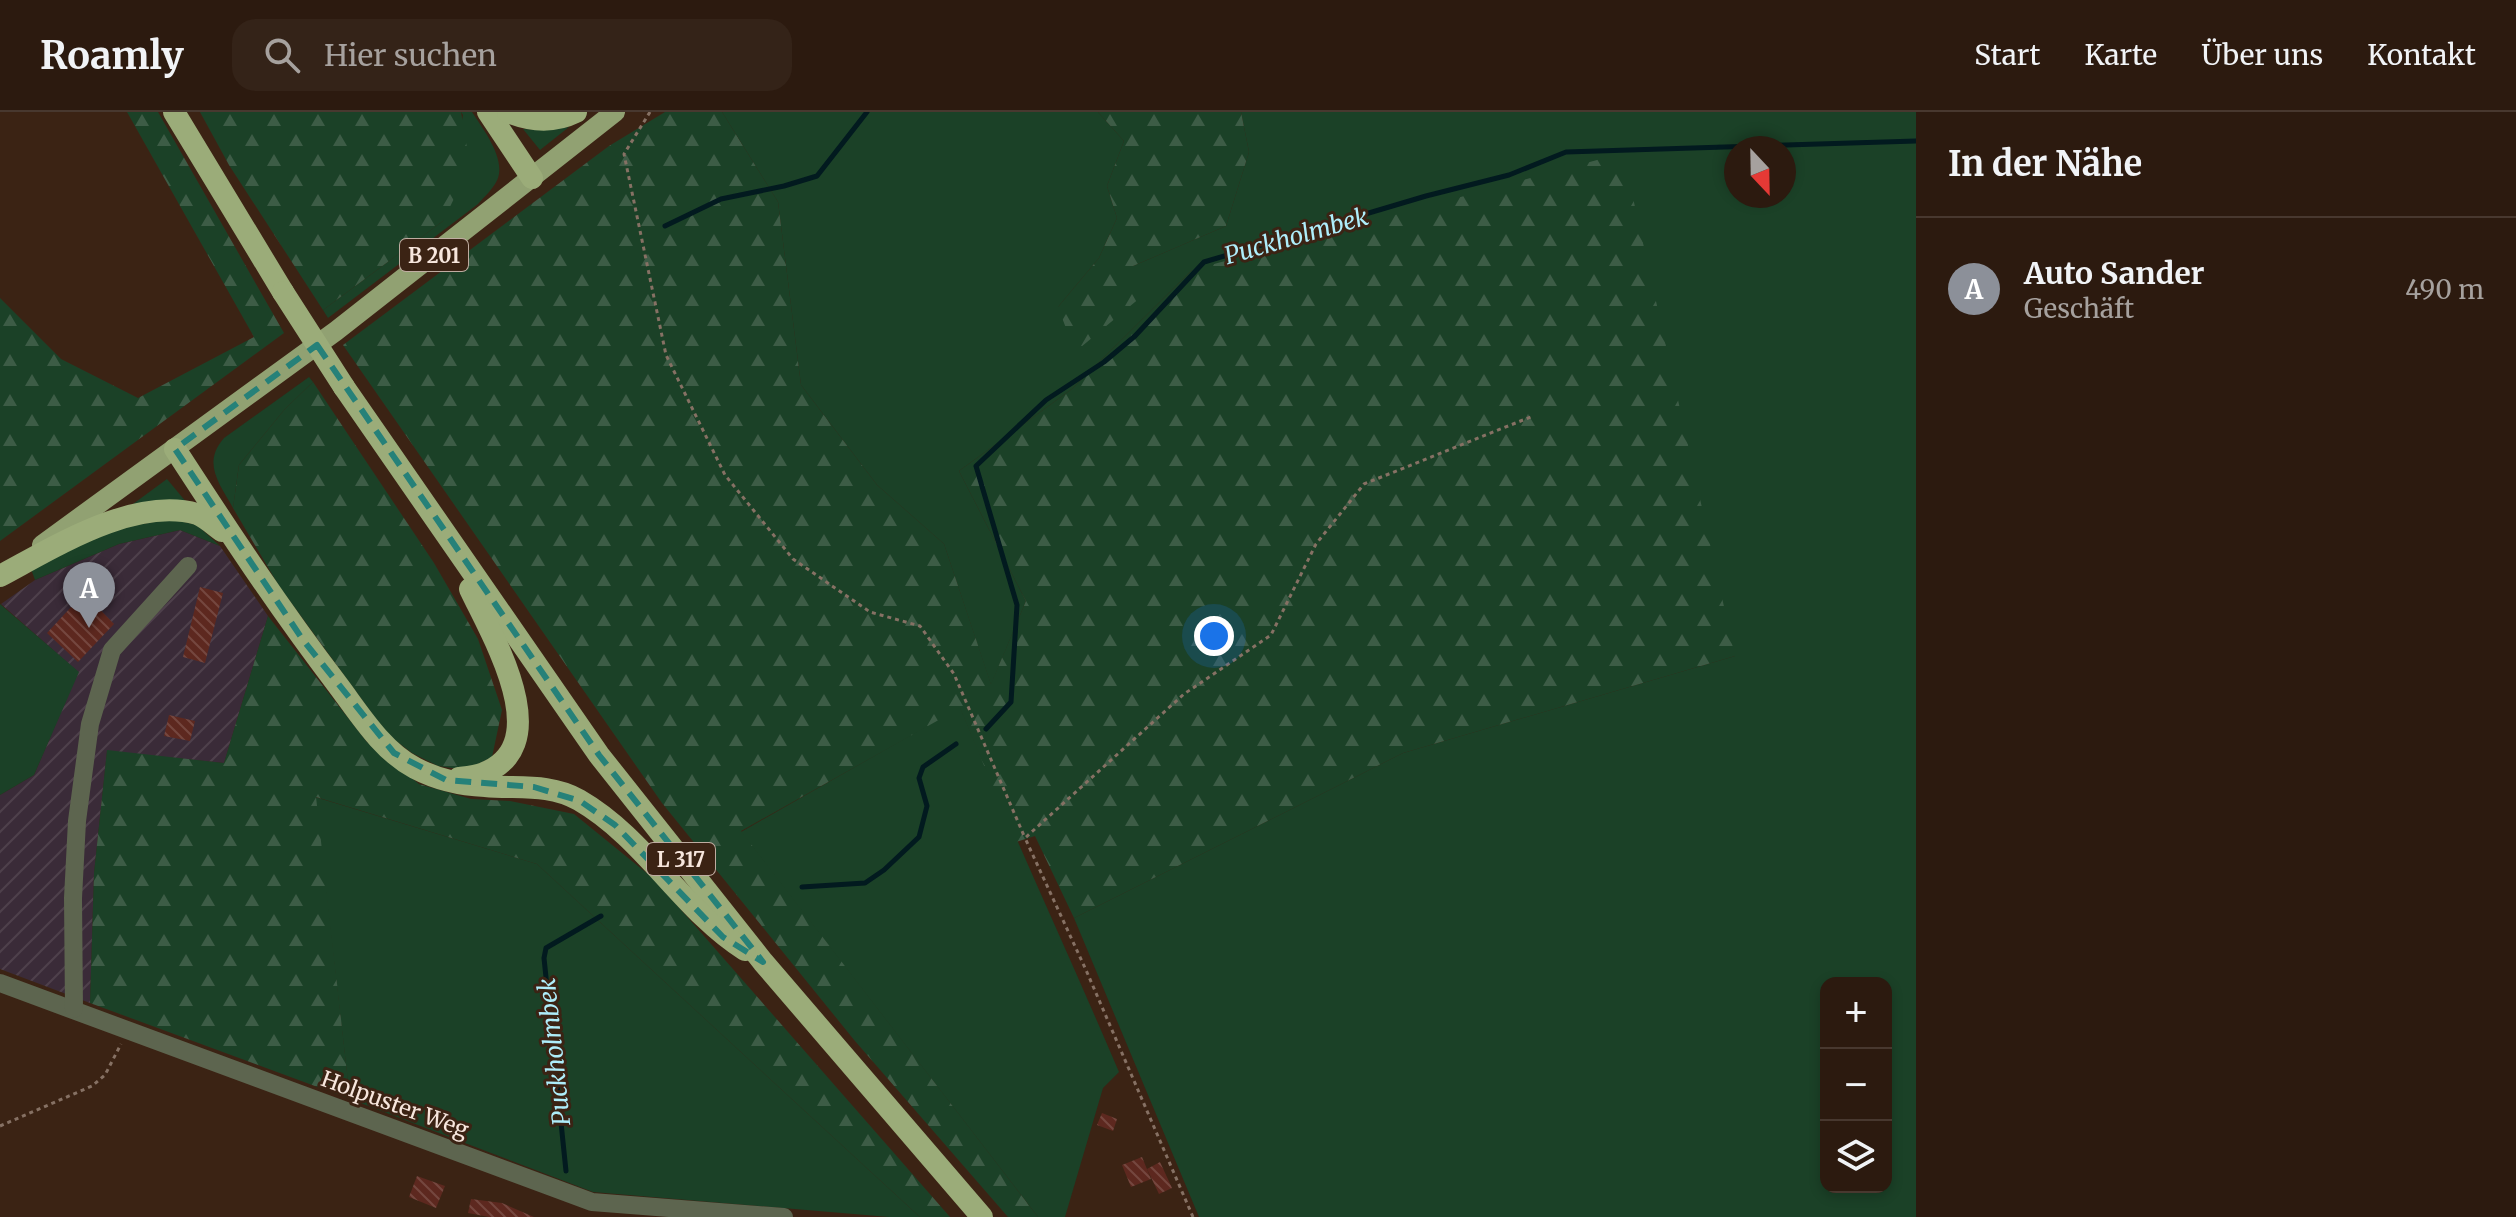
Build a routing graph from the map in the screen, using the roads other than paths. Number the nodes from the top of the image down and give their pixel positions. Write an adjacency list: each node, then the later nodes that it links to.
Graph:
1 (174, 112): 9 (highway, bridge)
2 (488, 112): 6 (highway)
3 (508, 112): 4 (highway)
4 (576, 112)
5 (615, 112): 6 (main road, B 201)
6 (532, 178): 7 (main road, B 201)
7 (175, 449): 8 (highway); 11 (main road, B 201)
8 (233, 538): 11 (highway); 12 (highway)
9 (448, 539): 12 (highway); 13 (highway, L 317)
10 (188, 566): 15 (street)
11 (0, 576)
12 (446, 780): 13 (highway)
13 (763, 962): 17 (highway, L 317)
14 (0, 983): 15 (street, Holpuster Weg)
15 (74, 1009): 16 (street, Holpuster Weg)
16 (784, 1217)
17 (982, 1217)

